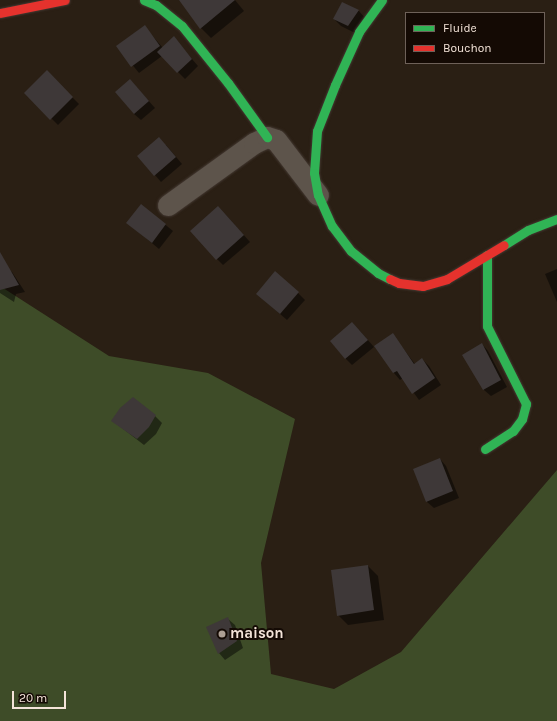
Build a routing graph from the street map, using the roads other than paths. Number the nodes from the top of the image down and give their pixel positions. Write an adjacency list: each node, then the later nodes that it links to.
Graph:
1 (65, 0): 4 (street)
2 (144, 0): 5 (street)
3 (382, 0): 6 (street)
4 (0, 13)
5 (267, 137): 6 (street); 7 (street)
6 (318, 195): 9 (street)
7 (168, 205)
8 (557, 219): 9 (street)
9 (487, 255): 10 (street)
10 (485, 449)

